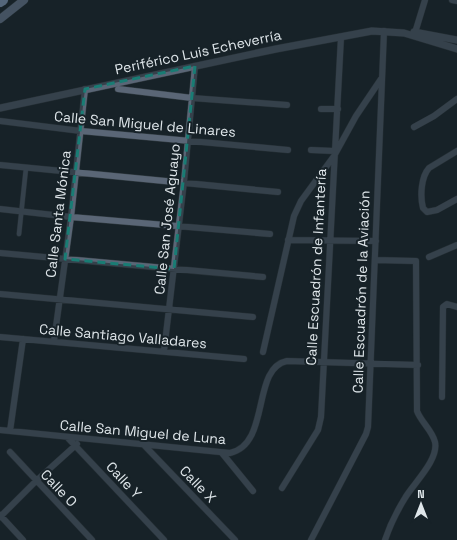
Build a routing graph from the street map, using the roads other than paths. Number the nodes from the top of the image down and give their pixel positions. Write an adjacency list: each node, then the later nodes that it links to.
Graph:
1 (3, 0): 6 (highway)
2 (24, 0): 7 (main road)
3 (425, 0): 9 (street)
4 (452, 0): 5 (street)
5 (457, 1)
6 (0, 2)
7 (0, 19)
8 (384, 31): 9 (street, Periférico Luis Echeverría); 10 (street, Periférico Luis Echeverría); 14 (street, Calle Escuadrón de la Aviación)
9 (414, 34): 11 (street, Periférico Luis Echeverría); 12 (street, Periférico Luis Echeverría)
10 (341, 37): 13 (street, Periférico Luis Echeverría); 22 (street, Calle Escuadrón de Infantería)
11 (457, 40)
12 (457, 49)
13 (195, 66): 15 (street, Periférico Luis Echeverría); 17 (street, Calle San José Aguayo)
14 (381, 79): 30 (street); 45 (street, Calle Escuadrón de la Aviación)
15 (85, 89): 20 (street, Periférico Luis Echeverría); 25 (street, Calle Santa Mónica)
16 (118, 89): 17 (street)
17 (192, 98): 19 (street); 26 (street, Calle San José Aguayo)
18 (457, 99): 24 (street)
19 (288, 105)
20 (0, 108)
21 (321, 109): 22 (street)
22 (338, 109): 30 (street, Calle Escuadrón de Infantería)
23 (0, 121): 25 (street, Calle San Miguel de Linares)
24 (414, 127)
25 (81, 131): 26 (street, Calle San Miguel de Linares); 33 (street, Calle Santa Mónica)
26 (188, 140): 27 (street, Calle San Miguel de Linares); 34 (street, Calle San José Aguayo)
27 (288, 150)
28 (311, 150): 30 (street)
29 (457, 151): 36 (street)
30 (334, 154): 43 (street); 44 (street, Calle Escuadrón de Infantería)
31 (0, 165): 32 (street)
32 (26, 168): 33 (street); 38 (street)
33 (76, 173): 34 (street); 39 (street, Calle Santa Mónica)
34 (184, 182): 35 (street); 40 (street, Calle San José Aguayo)
35 (278, 192)
36 (457, 200)
37 (0, 209): 38 (street)
38 (22, 212): 39 (street); 41 (street)
39 (71, 217): 40 (street); 49 (street, Calle Santa Mónica)
40 (179, 226): 42 (street); 51 (street, Calle San José Aguayo)
41 (20, 234)
42 (270, 234)
43 (288, 240): 44 (street); 62 (street)
44 (330, 240): 45 (street); 64 (street, Calle Escuadrón de Infantería)
45 (376, 241): 50 (street, Calle Escuadrón de la Aviación)
46 (457, 245): 48 (street)
47 (0, 253): 49 (street)
48 (430, 257)
49 (65, 259): 51 (street); 54 (street, Calle Santa Mónica)
50 (375, 260): 65 (street, Calle Escuadrón de la Aviación); 66 (street)
51 (174, 269): 52 (street); 56 (street, Calle San José Aguayo)
52 (263, 277)
53 (0, 294): 54 (street)
54 (60, 301): 56 (street); 60 (street, Calle Santa Mónica)
55 (457, 307): 67 (street)
56 (169, 310): 57 (street); 61 (street, Calle San José Aguayo)
57 (253, 317)
58 (0, 337): 59 (street, Calle Santiago Valladares)
59 (23, 339): 60 (street, Calle Santiago Valladares); 69 (street)
60 (54, 341): 61 (street, Calle Santiago Valladares)
61 (164, 351): 63 (street, Calle Santiago Valladares)
62 (263, 352)
63 (244, 359)
64 (324, 362): 65 (street, Calle San Miguel de Luna); 75 (street, Calle San Miguel de Luna); 77 (street, Calle Escuadrón de Infantería)
65 (370, 365): 66 (street, Calle San Miguel de Luna); 84 (street, Calle Escuadrón de la Aviación)
66 (418, 366): 85 (street)
67 (442, 397)
68 (0, 430): 69 (street, Calle San Miguel de Luna)
69 (10, 431): 70 (street, Calle San Miguel de Luna)
70 (67, 437): 71 (street, Calle San Miguel de Luna); 72 (street, Calle Y)
71 (85, 439): 72 (street); 73 (street, Calle San Miguel de Luna)
72 (74, 445): 76 (street); 82 (street, Calle Y)
73 (144, 445): 75 (street, Calle San Miguel de Luna); 83 (street, Calle X)
74 (10, 452): 76 (street, Calle O)
75 (222, 453): 78 (street)
76 (36, 481): 79 (street); 81 (street, Calle O)
77 (282, 488)
78 (253, 491)
79 (0, 516): 80 (street)
80 (23, 540)
81 (92, 540)
82 (164, 540)
83 (235, 540)
84 (311, 540)
85 (385, 540)

